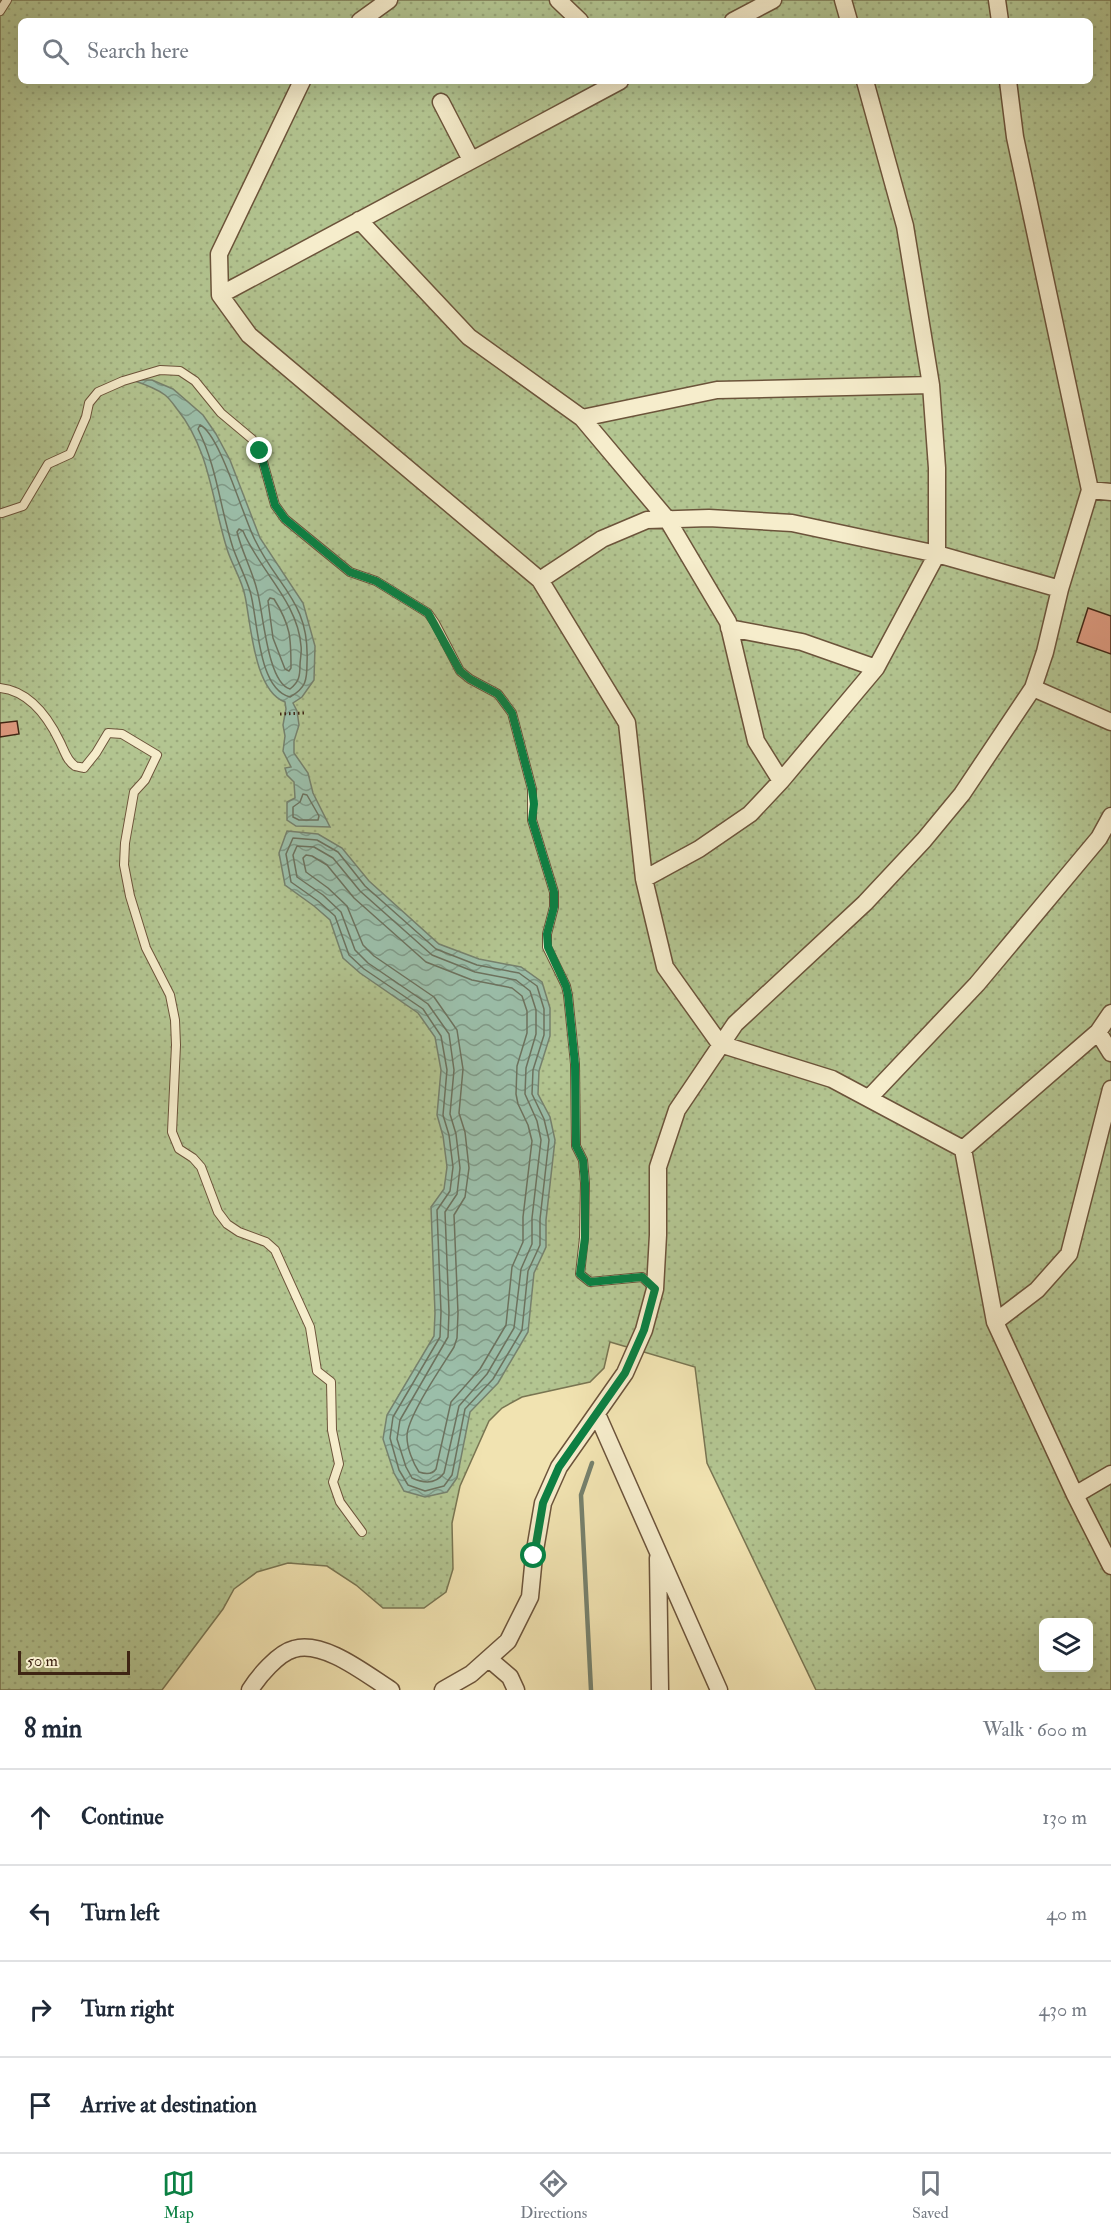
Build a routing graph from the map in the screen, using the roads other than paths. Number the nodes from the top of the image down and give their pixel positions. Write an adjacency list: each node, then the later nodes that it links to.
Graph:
1 (7, 0): 7 (lane)
2 (389, 0): 8 (street)
3 (558, 0): 9 (street)
4 (772, 0): 10 (street)
5 (843, 0): 11 (street)
6 (997, 0): 12 (street)
7 (0, 11)
8 (364, 18)
9 (577, 18)
10 (739, 18)
11 (848, 18)
12 (1000, 18)
13 (301, 84): 20 (street)
14 (614, 84): 18 (street)
15 (866, 84): 21 (street)
16 (1008, 84): 23 (street)
17 (441, 102): 18 (street)
18 (471, 160): 19 (street)
19 (359, 220): 20 (street); 22 (street)
20 (220, 295): 28 (street)
21 (931, 385): 22 (street); 27 (street)
22 (582, 418): 26 (street)
23 (1090, 490): 24 (street); 29 (street)
24 (1111, 492)
25 (1, 515): 45 (lane)
26 (667, 519): 27 (street); 28 (street); 30 (street)
27 (937, 554): 29 (street); 31 (street)
28 (540, 580): 37 (street)
29 (1060, 590): 33 (street)
30 (729, 628): 31 (street); 35 (street)
31 (876, 668): 35 (street)
32 (0, 688): 50 (lane)
33 (1033, 688): 34 (street); 40 (street)
34 (1111, 722)
35 (781, 781): 37 (street)
36 (1111, 816): 43 (street)
37 (644, 879): 40 (street)
38 (1111, 1013): 39 (street)
39 (1098, 1032): 41 (street); 44 (street)
40 (720, 1044): 43 (street); 45 (street)
41 (1111, 1053)
42 (1111, 1089): 46 (street)
43 (869, 1098): 44 (street)
44 (963, 1149): 46 (street)
45 (655, 1289): 47 (street)
46 (995, 1322): 49 (street)
47 (597, 1414): 51 (street); 53 (street)
48 (1111, 1474): 49 (street)
49 (1075, 1495): 52 (street)
50 (362, 1532)
51 (658, 1551): 58 (street); 59 (street)
52 (1111, 1566)
53 (489, 1659): 56 (street); 57 (street)
54 (250, 1690): 55 (street)
55 (391, 1690)
56 (443, 1690)
57 (516, 1690)
58 (660, 1690)
59 (719, 1690)

